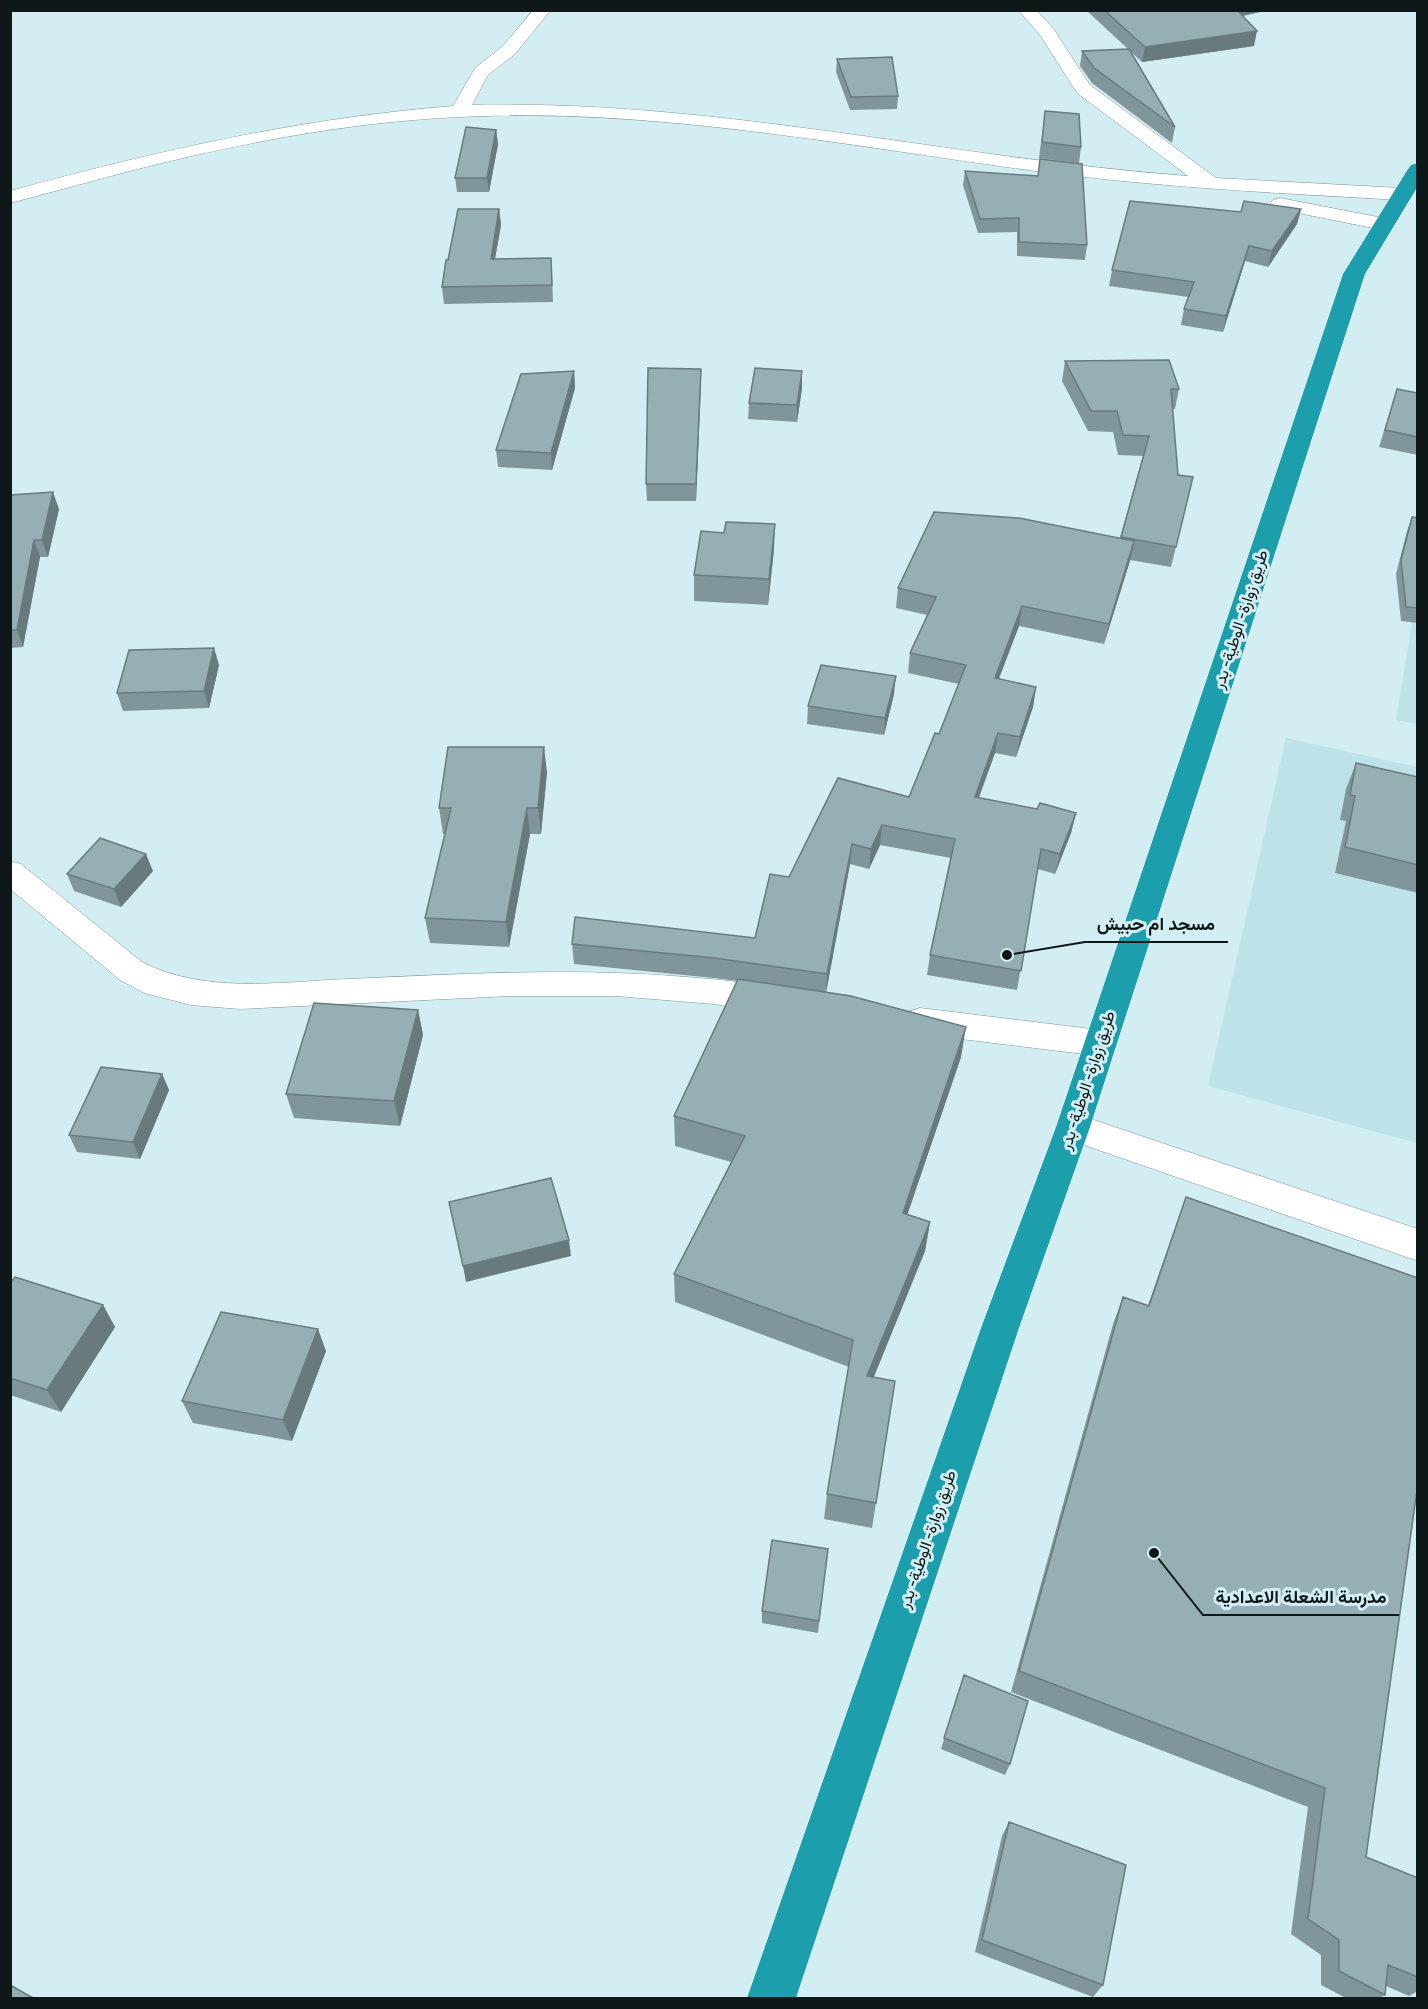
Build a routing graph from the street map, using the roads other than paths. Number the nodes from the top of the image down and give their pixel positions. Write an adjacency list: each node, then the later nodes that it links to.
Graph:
1 (543, 10): 3 (street)
2 (1026, 10): 6 (street)
3 (460, 111): 4 (street); 7 (street)
4 (1140, 178): 6 (street); 8 (street)
5 (1409, 182): 6 (street); 8 (highway, طريق زوارة- الوطية- بدر)
6 (1210, 183)
7 (10, 197)
8 (1383, 224): 12 (highway, طريق زوارة- الوطية- بدر)
9 (10, 872): 10 (street)
10 (803, 1005)
11 (894, 1017): 12 (street)
12 (1100, 1043): 13 (highway, طريق زوارة- الوطية- بدر)
13 (1072, 1127): 14 (street); 15 (highway, طريق زوارة- الوطية- بدر)
14 (1418, 1245)
15 (771, 1998)

